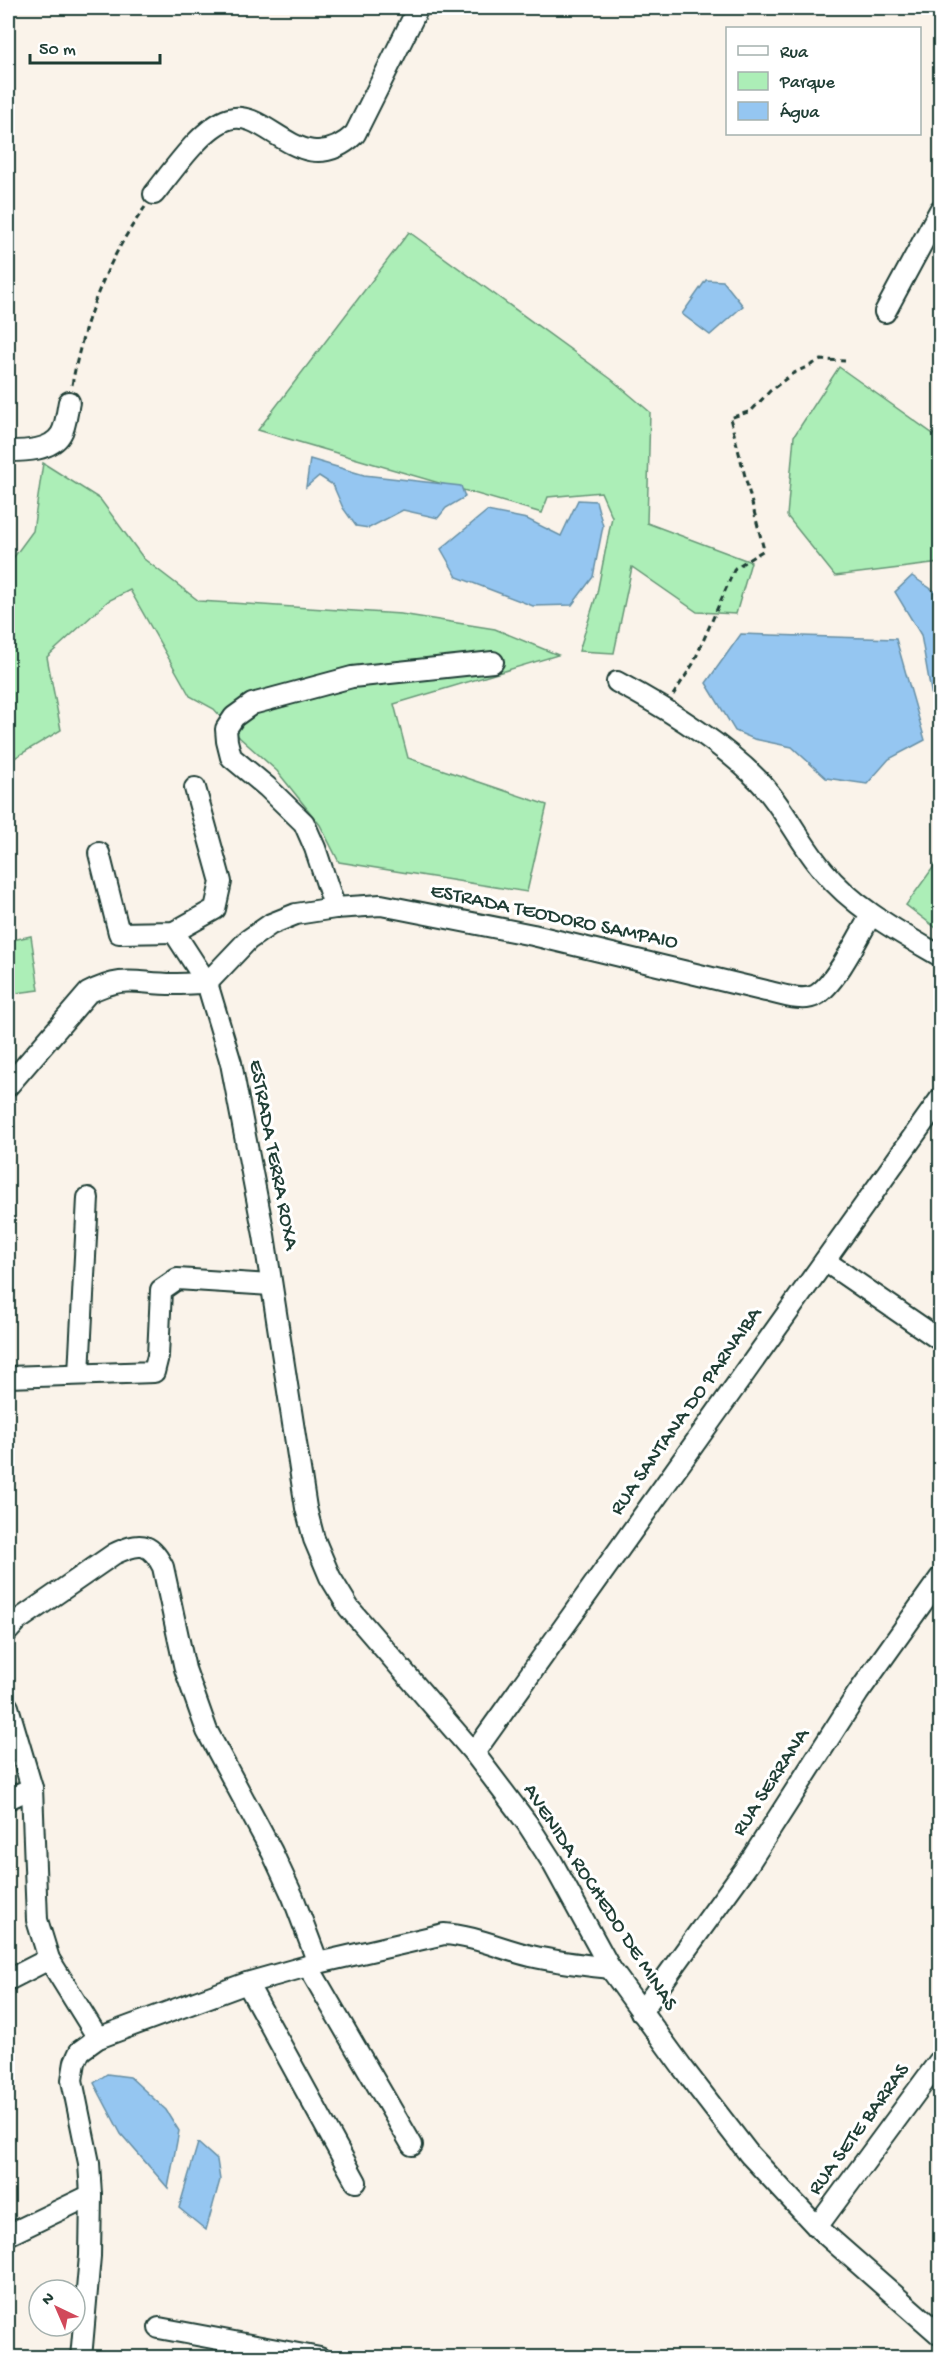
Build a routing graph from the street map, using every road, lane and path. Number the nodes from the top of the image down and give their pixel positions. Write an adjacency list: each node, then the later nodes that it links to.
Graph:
1 (418, 8): 2 (street)
2 (154, 194): 6 (path)
3 (940, 210): 4 (street)
4 (885, 312)
5 (845, 361): 10 (path)
6 (69, 402): 7 (street)
7 (8, 451)
8 (493, 662): 13 (street)
9 (616, 682): 10 (street)
10 (665, 710): 14 (street)
11 (195, 788): 15 (street)
12 (99, 853): 15 (street)
13 (335, 908): 14 (street, ESTRADA TEODORO SAMPAIO); 17 (street, ESTRADA TEODORO SAMPAIO)
14 (871, 915): 16 (street)
15 (174, 932): 17 (street, ESTRADA TERRA ROXA)
16 (940, 956)
17 (207, 983): 18 (street); 22 (street, ESTRADA TERRA ROXA)
18 (8, 1086)
19 (940, 1100): 21 (street, RUA SANTANA DO PARNAIBA)
20 (88, 1198): 24 (street)
21 (825, 1261): 23 (street); 30 (street, RUA SANTANA DO PARNAIBA)
22 (271, 1285): 24 (street); 26 (street, ESTRADA TERRA ROXA)
23 (940, 1340)
24 (78, 1374): 25 (street)
25 (8, 1377)
26 (330, 1577): 30 (street, AVENIDA ROCHEDO DE MINAS)
27 (940, 1578): 38 (street, RUA SERRANA)
28 (8, 1632): 34 (street)
29 (8, 1707): 31 (street)
30 (474, 1753): 35 (street, AVENIDA ROCHEDO DE MINAS)
31 (32, 1788): 32 (street); 33 (street)
32 (8, 1799)
33 (49, 1959): 36 (street); 39 (street)
34 (313, 1965): 35 (street); 37 (street); 41 (street)
35 (610, 1968): 38 (street, AVENIDA ROCHEDO DE MINAS)
36 (8, 1980)
37 (247, 1983): 39 (street); 42 (street)
38 (641, 2012): 44 (street, AVENIDA ROCHEDO DE MINAS)
39 (98, 2038): 43 (street)
40 (940, 2061): 44 (street, RUA SETE BARRAS)
41 (412, 2145)
42 (356, 2182)
43 (92, 2195): 45 (street); 48 (street)
44 (817, 2227): 47 (street, AVENIDA ROCHEDO DE MINAS)
45 (8, 2235)
46 (159, 2328): 49 (street)
47 (940, 2335)
48 (81, 2358)
49 (320, 2358)

